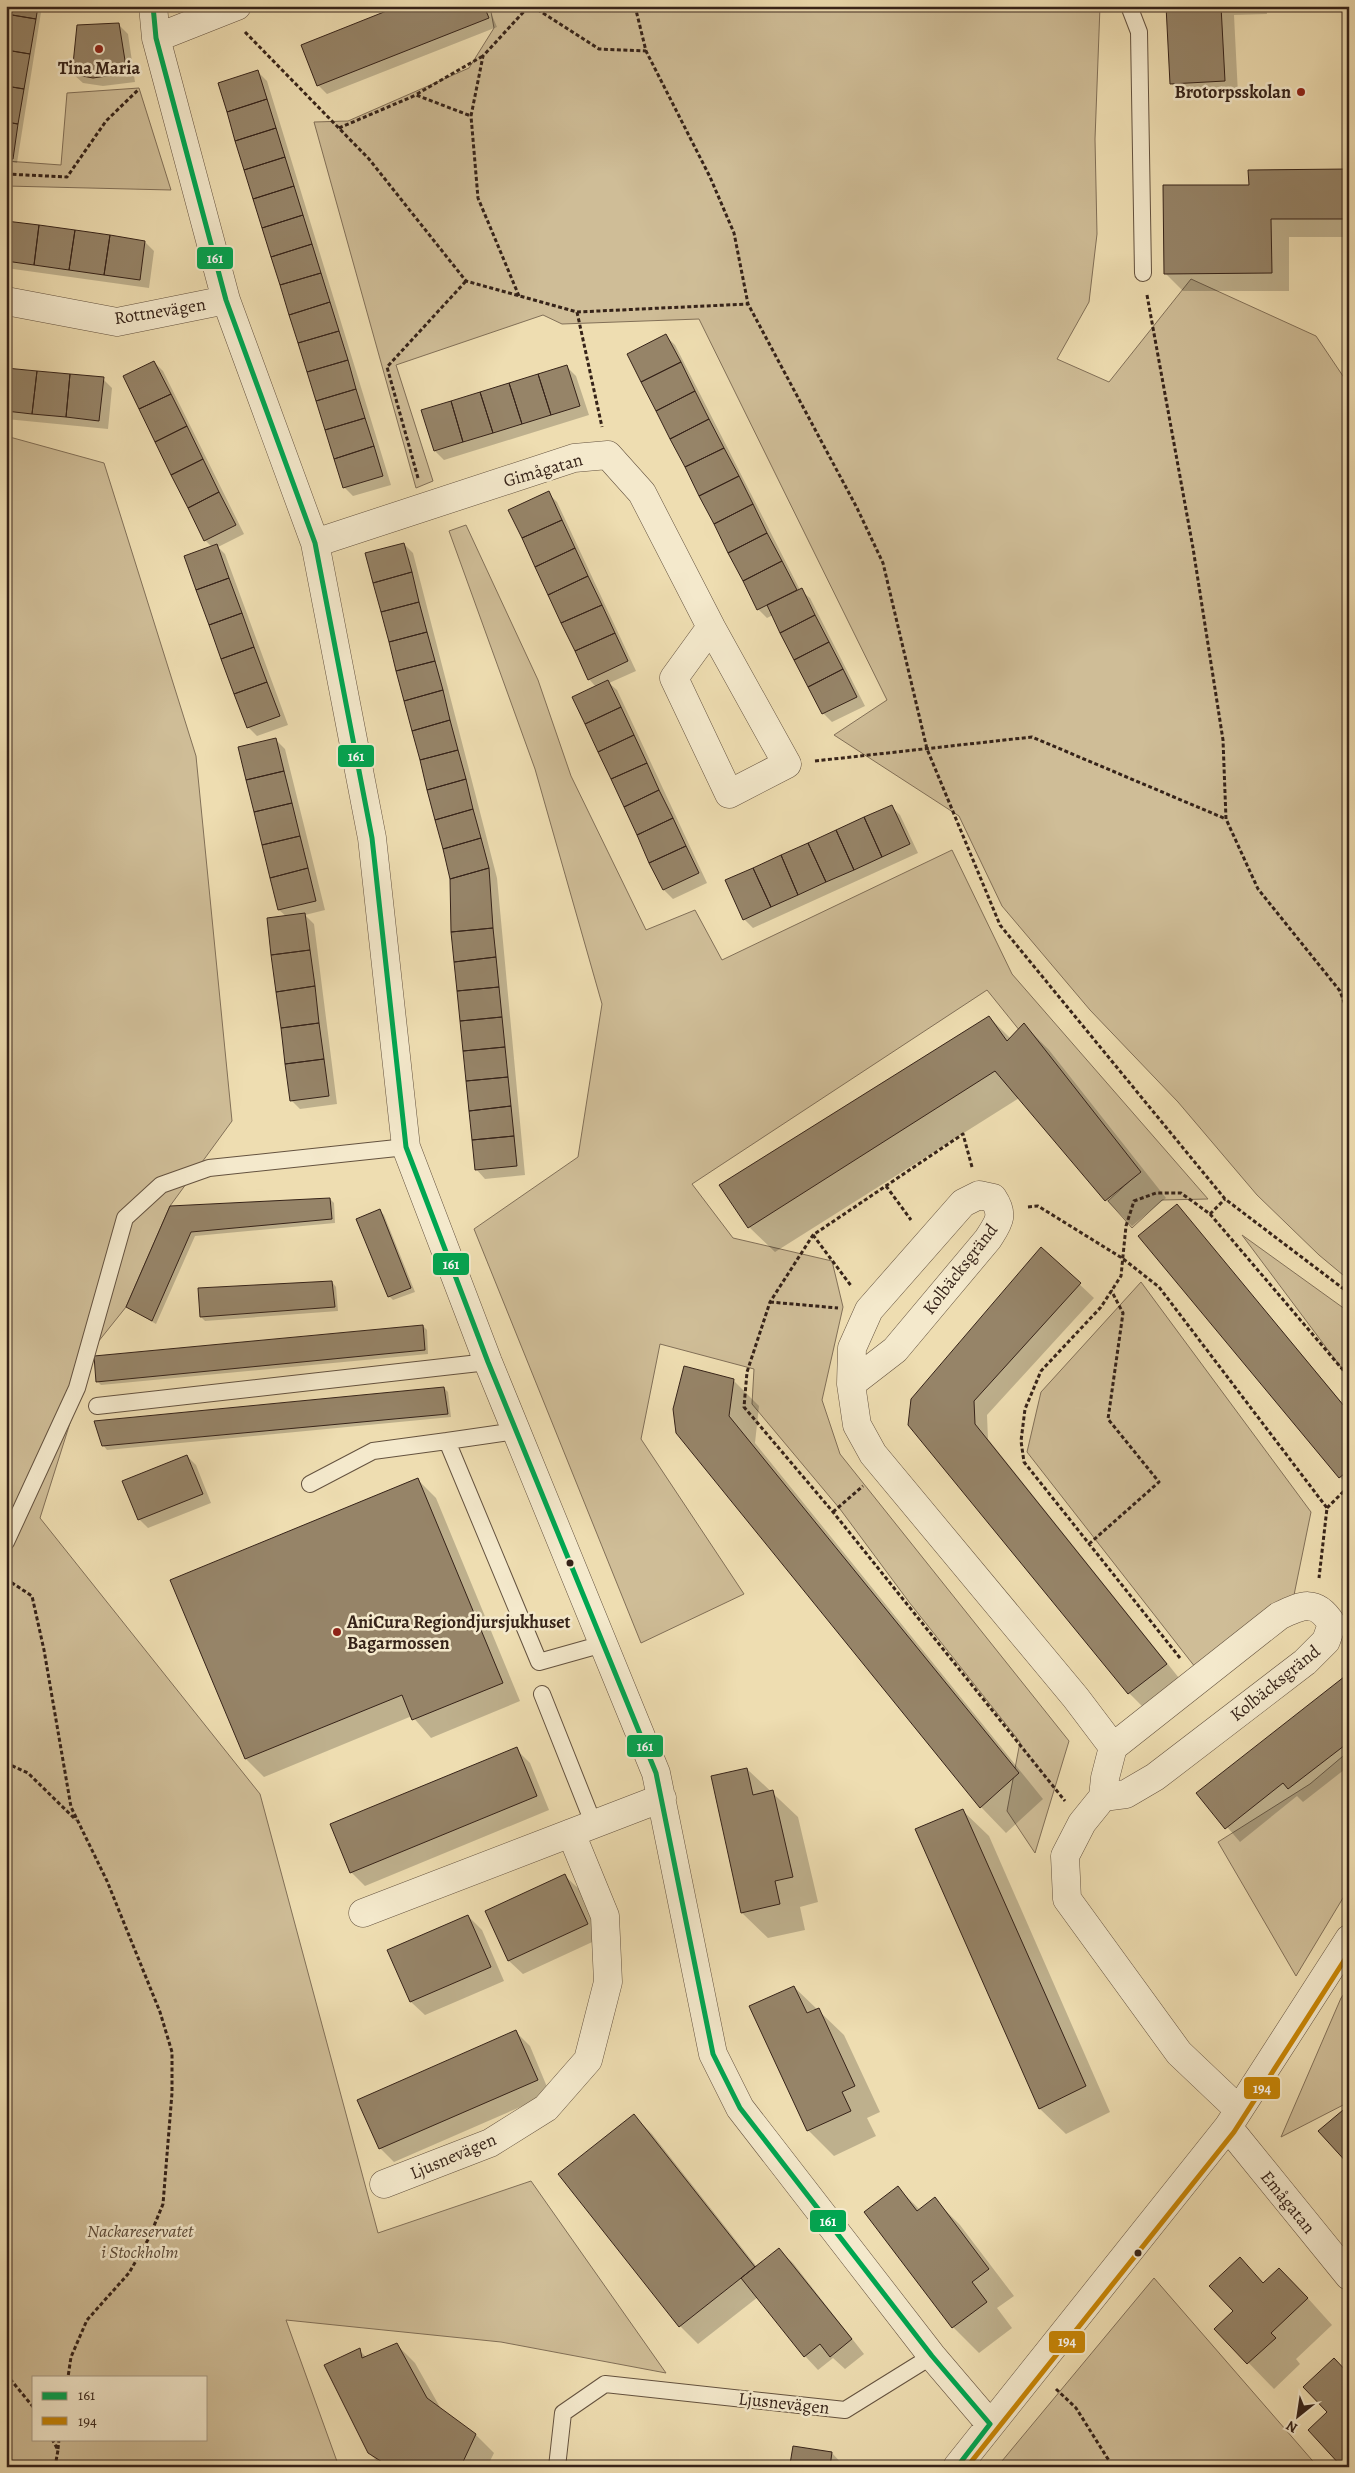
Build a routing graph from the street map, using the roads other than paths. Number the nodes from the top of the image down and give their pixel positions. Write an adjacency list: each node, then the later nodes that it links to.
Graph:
1 (153, 6): 4 (street)
2 (1129, 6): 5 (lane)
3 (230, 9): 4 (street)
4 (156, 38): 6 (street)
5 (1143, 273)
6 (226, 300): 7 (street, Rottnevägen); 8 (street)
7 (6, 301)
8 (316, 543): 9 (street, Gimågatan); 10 (street)
9 (711, 627): 9 (street, Gimågatan)
10 (406, 1147): 11 (street); 17 (lane)
11 (488, 1362): 13 (lane); 14 (street)
12 (851, 1384): 12 (street, Kolbäcksgränd); 20 (street, Kolbäcksgränd)
13 (97, 1406)
14 (516, 1431): 15 (lane); 18 (street)
15 (447, 1441): 16 (lane); 18 (lane)
16 (310, 1484)
17 (6, 1542)
18 (603, 1644): 22 (street)
19 (542, 1694): 23 (lane)
20 (1113, 1747): 21 (street); 21 (street, Kolbäcksgränd)
21 (1103, 1797): 26 (street)
22 (662, 1798): 23 (street); 29 (street)
23 (583, 1829): 24 (street); 27 (street, Ljusnevägen)
24 (363, 1913)
25 (1349, 1939): 26 (street)
26 (1233, 2119): 28 (street, Emågatan); 30 (street)
27 (384, 2184)
28 (1349, 2276)
29 (932, 2356): 30 (street); 31 (lane, Ljusnevägen)
30 (990, 2424): 32 (street)
31 (556, 2467)
32 (957, 2467)

